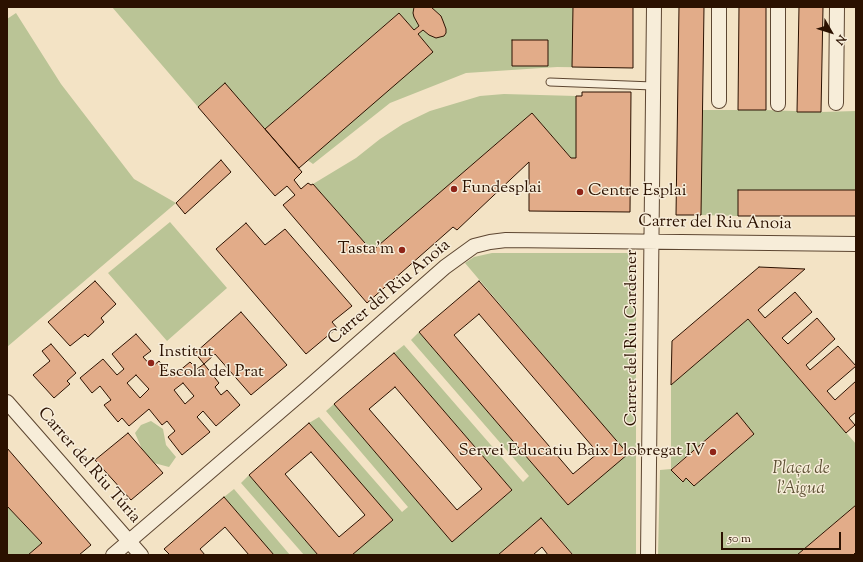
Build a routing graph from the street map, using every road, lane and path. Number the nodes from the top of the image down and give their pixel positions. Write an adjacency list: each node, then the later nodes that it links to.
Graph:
1 (654, 7): 6 (street, Carrer del Riu Cardener)
2 (719, 7): 7 (street)
3 (778, 7): 9 (street)
4 (837, 7): 8 (street)
5 (550, 82): 6 (lane)
6 (653, 86): 10 (street, Carrer del Riu Cardener)
7 (719, 101)
8 (836, 103)
9 (778, 104)
10 (651, 241): 11 (street, Carrer del Riu Anoia); 13 (street, Carrer del Riu Anoia); 14 (street, Carrer del Riu Cardener)
11 (856, 244)
12 (7, 402): 13 (street, Carrer del Riu Túria)
13 (129, 540): 15 (street, Carrer del Riu Anoia); 16 (street, Carrer del Riu Túria)
14 (649, 553)
15 (113, 555)
16 (141, 555)

